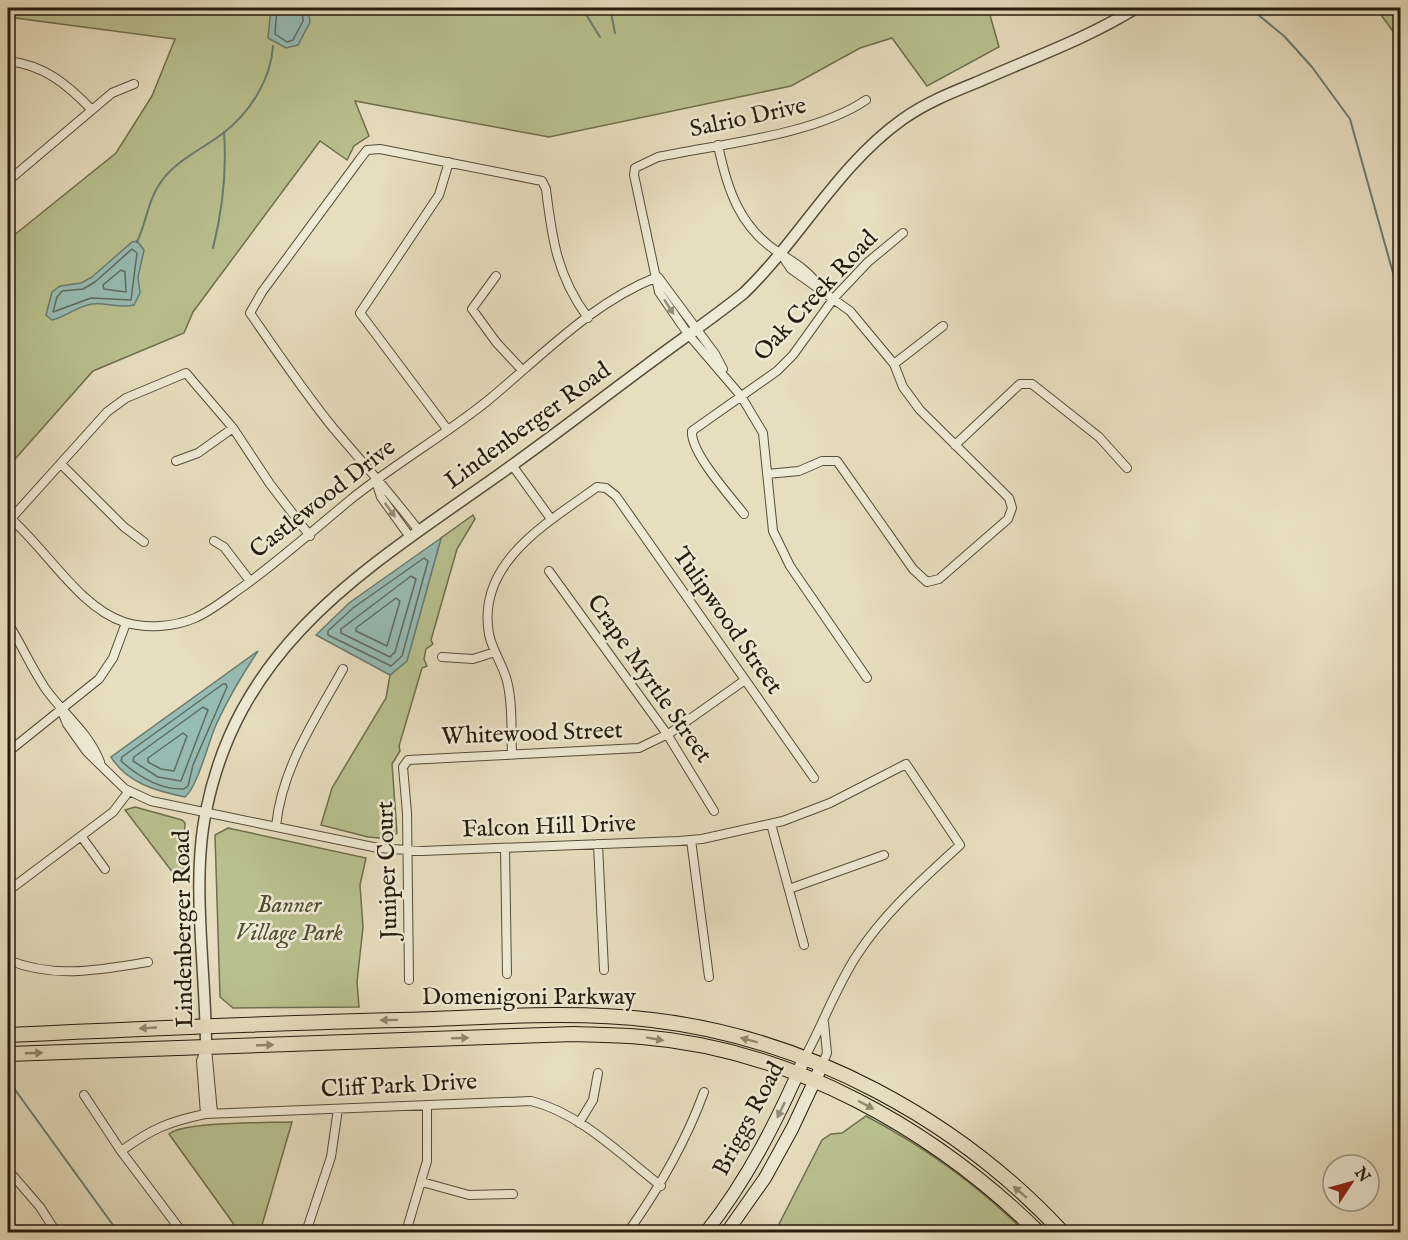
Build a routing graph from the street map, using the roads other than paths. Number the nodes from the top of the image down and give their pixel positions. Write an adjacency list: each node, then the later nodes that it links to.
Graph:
1 (1136, 8): 10 (street, Lindenberger Road)
2 (8, 61): 5 (street)
3 (134, 84): 5 (street)
4 (866, 100): 6 (street, Salrio Drive)
5 (92, 110): 8 (street)
6 (718, 145): 10 (street); 12 (street, Salrio Drive)
7 (449, 162): 14 (street); 21 (street); 28 (street)
8 (8, 181)
9 (903, 233): 13 (street, Oak Creek Road)
10 (781, 254): 13 (street); 16 (street, Lindenberger Road)
11 (496, 276): 18 (street)
12 (657, 277): 14 (street, Castlewood Drive); 16 (street)
13 (834, 298): 17 (street); 19 (street, Oak Creek Road)
14 (588, 318): 18 (street, Castlewood Drive)
15 (943, 326): 17 (street)
16 (692, 332): 19 (street); 25 (street, Lindenberger Road)
17 (894, 364): 22 (street)
18 (522, 370): 21 (street, Castlewood Drive)
19 (741, 396): 27 (street); 29 (street, Oak Creek Road)
20 (233, 428): 23 (street); 24 (street); 33 (street)
21 (447, 429): 28 (street, Castlewood Drive)
22 (955, 445): 26 (street); 27 (street)
23 (176, 461)
24 (61, 464): 31 (street); 35 (street)
25 (512, 465): 30 (street); 32 (street, Lindenberger Road)
26 (1127, 468)
27 (767, 474): 43 (street)
28 (376, 480): 32 (street); 33 (street, Castlewood Drive)
29 (744, 514)
30 (551, 519): 40 (street); 44 (street, Tulipwood Street)
31 (9, 521): 39 (street, Castlewood Drive)
32 (415, 534): 53 (street, Lindenberger Road)
33 (310, 536): 37 (street, Castlewood Drive)
34 (214, 540): 37 (street)
35 (144, 542)
36 (549, 571): 46 (street, Crape Myrtle Street)
37 (250, 581): 39 (street, Castlewood Drive)
38 (8, 623): 45 (street, Falcon Hill Drive)
39 (126, 623): 45 (street)
40 (495, 652): 41 (street); 48 (street)
41 (442, 657)
42 (344, 669): 55 (street)
43 (867, 678)
44 (745, 680): 46 (street, Whitewood Street); 50 (street, Tulipwood Street)
45 (61, 709): 47 (street); 51 (street, Falcon Hill Drive)
46 (668, 734): 48 (street, Whitewood Street); 52 (street, Crape Myrtle Street)
47 (8, 752)
48 (512, 755): 49 (street, Whitewood Street)
49 (408, 760): 61 (street, Juniper Court)
50 (814, 778)
51 (129, 791): 53 (street, Falcon Hill Drive); 56 (street)
52 (714, 811)
53 (206, 812): 55 (street, Falcon Hill Drive); 74 (street, Lindenberger Road)
54 (771, 824): 57 (street, Falcon Hill Drive); 59 (street, Falcon Hill Drive); 64 (street)
55 (276, 826): 61 (street, Falcon Hill Drive)
56 (81, 836): 63 (street); 65 (street)
57 (691, 840): 58 (street, Falcon Hill Drive); 71 (street)
58 (598, 844): 60 (street, Falcon Hill Drive); 69 (street)
59 (960, 845): 73 (street, Briggs Road)
60 (506, 848): 61 (street, Falcon Hill Drive); 70 (street)
61 (406, 850): 72 (street, Juniper Court)
62 (884, 855): 64 (street)
63 (105, 869)
64 (789, 889): 66 (street)
65 (8, 891)
66 (804, 945)
67 (8, 960): 68 (street)
68 (148, 962)
69 (604, 970)
70 (507, 974)
71 (709, 977)
72 (409, 981)
73 (824, 1022): 78 (street, Briggs Road); 79 (street, Briggs Road)
74 (206, 1026): 75 (main road, Domenigoni Parkway, one-way to 75); 76 (street, Lindenberger Road); 78 (main road, Domenigoni Parkway, one-way to 74)
75 (8, 1035)
76 (206, 1047): 77 (main road, Domenigoni Parkway, one-way to 76); 81 (main road, Domenigoni Parkway, one-way to 81); 87 (street)
77 (8, 1054)
78 (805, 1057): 79 (main road, Domenigoni Parkway); 81 (main road, Briggs Road)
79 (822, 1065): 82 (main road, Briggs Road); 102 (main road, Domenigoni Parkway, one-way to 79)
80 (598, 1073): 88 (street)
81 (798, 1075): 82 (main road, Domenigoni Parkway); 99 (main road, Briggs Road, one-way to 99)
82 (813, 1081): 100 (main road, Briggs Road); 101 (main road, Domenigoni Parkway, one-way to 101)
83 (704, 1092): 92 (street)
84 (84, 1095): 89 (street)
85 (427, 1105): 86 (street, Cliff Park Drive); 88 (street, Cliff Park Drive); 91 (street)
86 (338, 1109): 87 (street, Cliff Park Drive); 96 (street)
87 (209, 1114): 89 (street, Cliff Park Drive)
88 (579, 1123): 92 (street, Cliff Park Drive)
89 (121, 1151): 95 (street)
90 (8, 1170): 94 (street)
91 (422, 1182): 93 (street); 97 (street)
92 (661, 1186): 98 (street)
93 (513, 1194)
94 (56, 1233)
95 (182, 1233)
96 (306, 1233)
97 (406, 1233)
98 (628, 1233)
99 (706, 1233)
100 (727, 1233)
101 (1038, 1233)
102 (1062, 1233)

